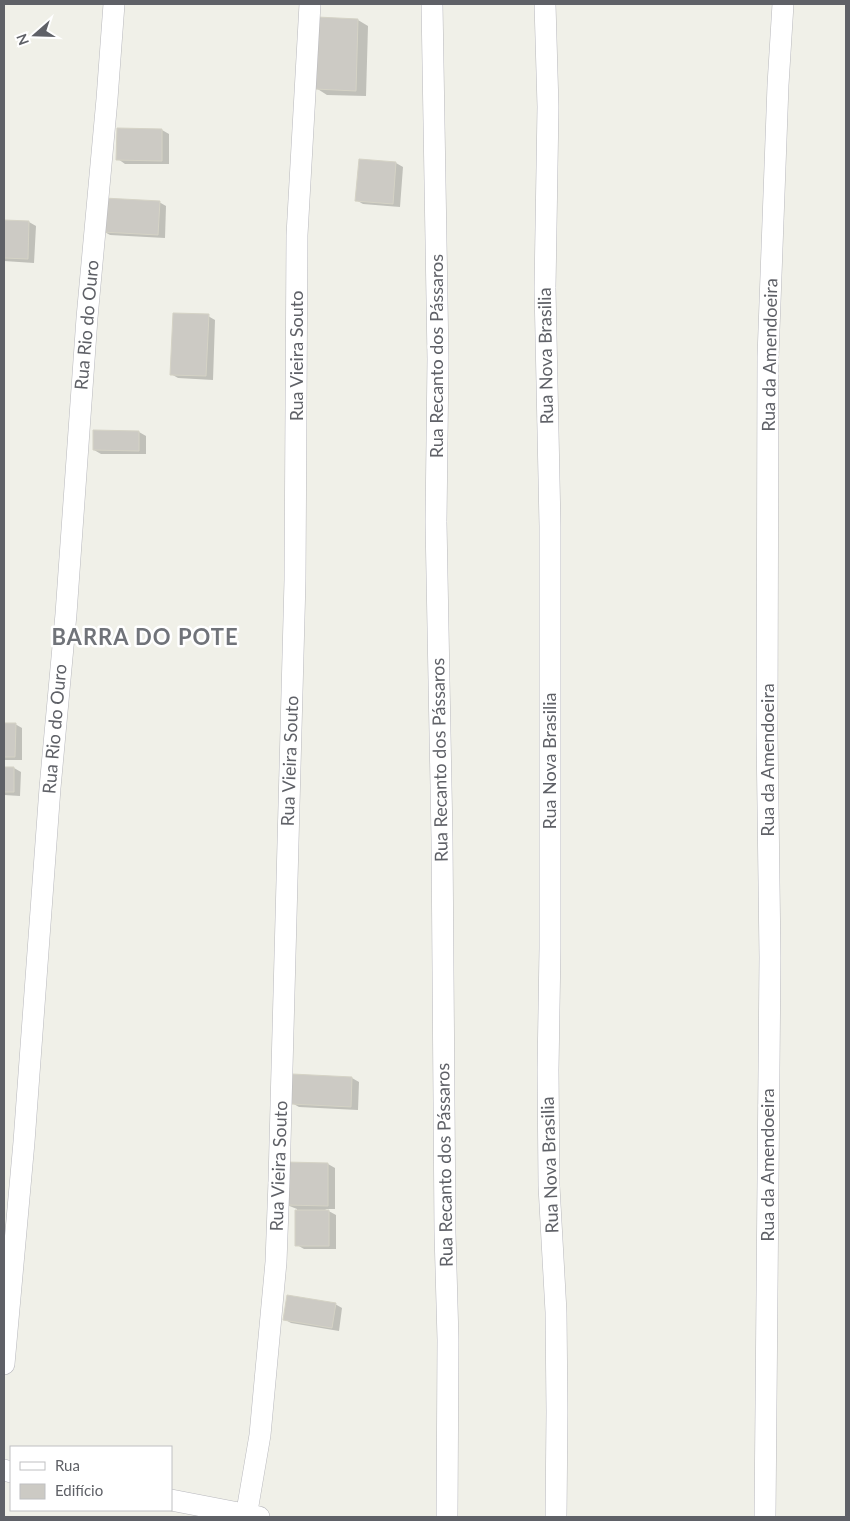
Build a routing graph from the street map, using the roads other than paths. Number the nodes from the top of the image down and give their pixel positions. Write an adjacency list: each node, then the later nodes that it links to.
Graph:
1 (114, 4): 6 (street, Rua Rio do Ouro)
2 (310, 4): 8 (street, Rua Vieira Souto)
3 (432, 4): 9 (street, Rua Recanto dos Pássaros)
4 (545, 4): 10 (street, Rua Nova Brasilia)
5 (783, 4): 11 (street, Rua da Amendoeira)
6 (4, 1364)
7 (172, 1500): 8 (street)
8 (252, 1516)
9 (447, 1517)
10 (556, 1517)
11 (766, 1517)

